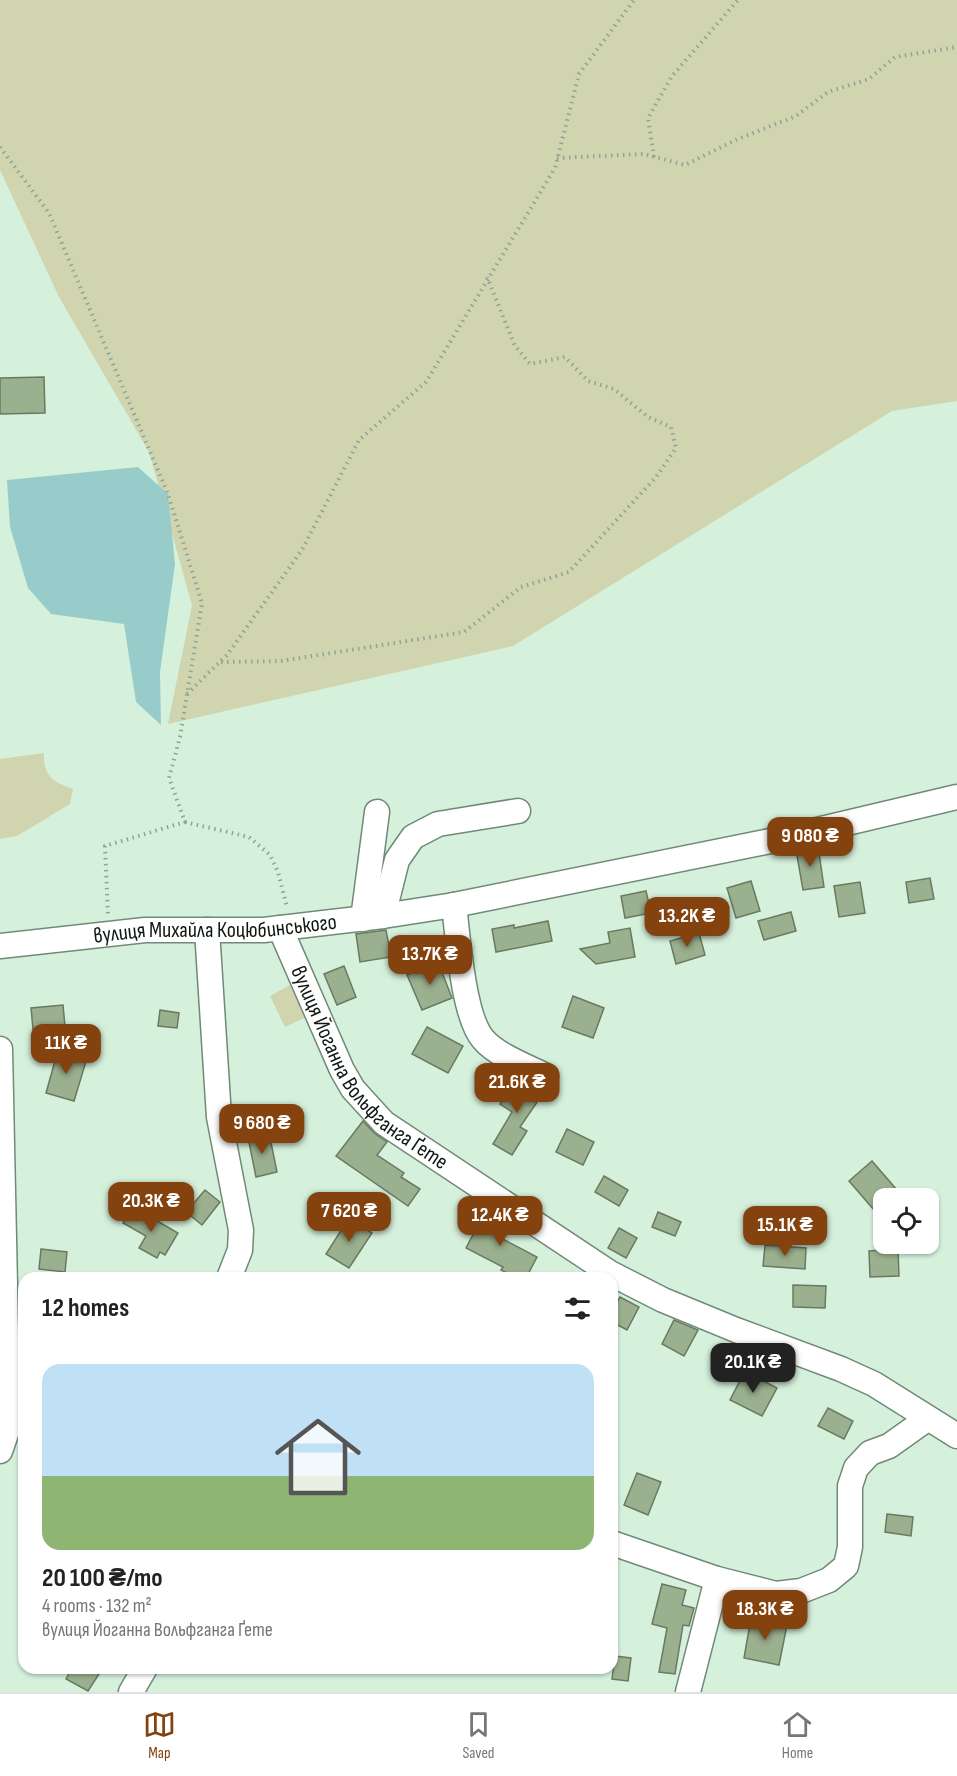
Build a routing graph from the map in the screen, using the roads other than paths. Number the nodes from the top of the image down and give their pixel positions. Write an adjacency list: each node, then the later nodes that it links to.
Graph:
1 (957, 797): 4 (street, вулиця Михайла Коцюбинського)
2 (518, 811): 5 (street)
3 (377, 812): 5 (street)
4 (454, 905): 5 (street, вулиця Михайла Коцюбинського); 10 (street)
5 (373, 917): 6 (street, вулиця Михайла Коцюбинського)
6 (286, 927): 7 (street, вулиця Михайла Коцюбинського); 12 (street, вулиця Йоганна Вольфганга Ґете)
7 (207, 930): 8 (street, вулиця Михайла Коцюбинського); 11 (street)
8 (0, 946)
9 (0, 1049): 16 (street)
10 (546, 1076)
11 (231, 1272)
12 (608, 1272)
13 (618, 1277): 14 (street, вулиця Йоганна Вольфганга Ґете)
14 (927, 1419): 15 (street, вулиця Йоганна Вольфганга Ґете); 18 (street)
15 (957, 1436)
16 (0, 1450)
17 (618, 1545): 18 (street)
18 (717, 1579): 21 (street)
19 (142, 1674): 20 (street)
20 (131, 1692)
21 (688, 1692)

